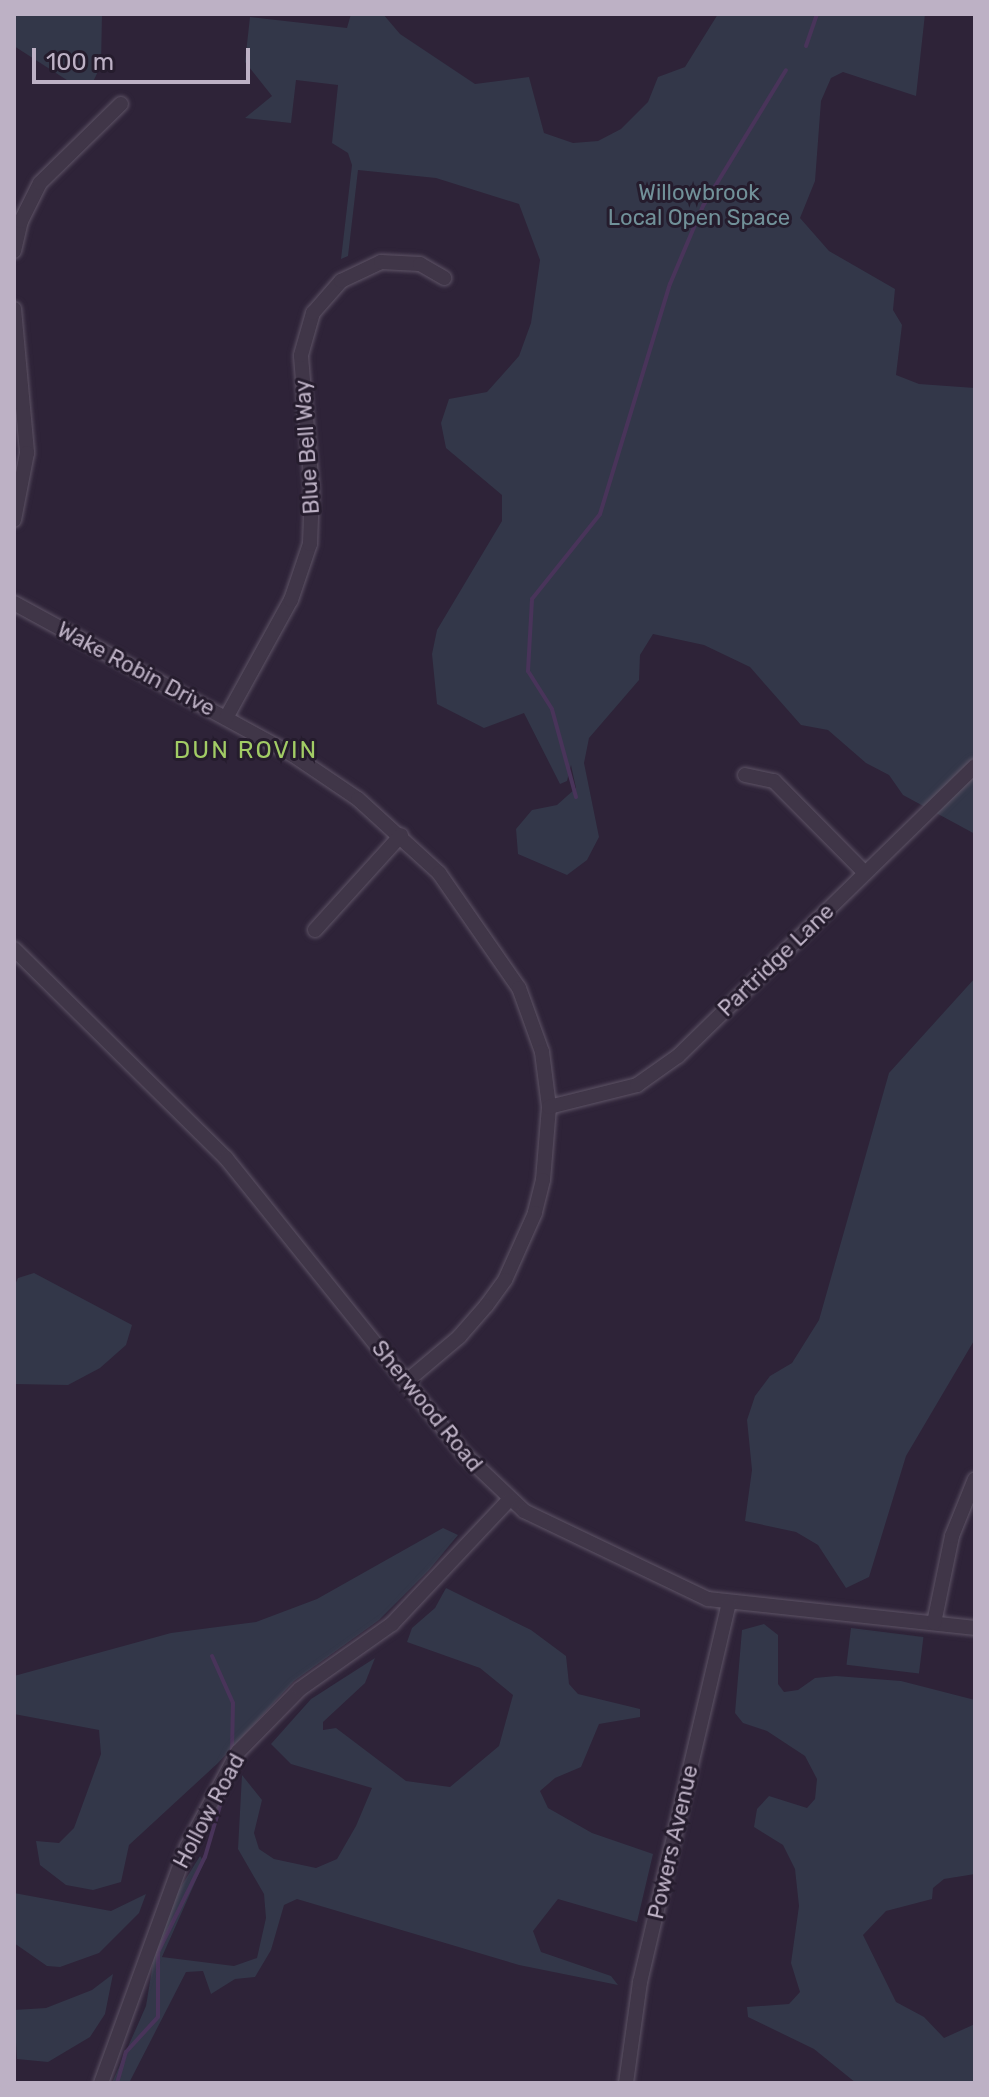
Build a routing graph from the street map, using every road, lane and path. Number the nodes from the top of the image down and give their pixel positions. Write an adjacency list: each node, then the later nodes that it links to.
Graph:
1 (121, 104): 2 (street)
2 (17, 219): 3 (street)
3 (14, 251)
4 (444, 278): 8 (street, Blue Bell Way)
5 (14, 309): 6 (street)
6 (14, 520)
7 (14, 603): 8 (street, Wake Robin Drive)
8 (226, 718): 11 (street, Wake Robin Drive)
9 (975, 766): 12 (street, Partridge Lane)
10 (745, 775): 12 (street)
11 (401, 835): 13 (street); 15 (street, Wake Robin Drive)
12 (865, 873): 15 (street, Partridge Lane)
13 (315, 930)
14 (14, 949): 16 (street, Sherwood Road)
15 (549, 1107): 16 (street, Wake Robin Drive)
16 (407, 1381): 18 (street, Sherwood Road)
17 (975, 1479): 20 (street)
18 (509, 1500): 19 (street, Sherwood Road); 22 (street, Hollow Road)
19 (729, 1604): 20 (street, Sherwood Road); 23 (street, Powers Avenue)
20 (934, 1623): 21 (street, Sherwood Road)
21 (975, 1628)
22 (101, 2083)
23 (626, 2083)

